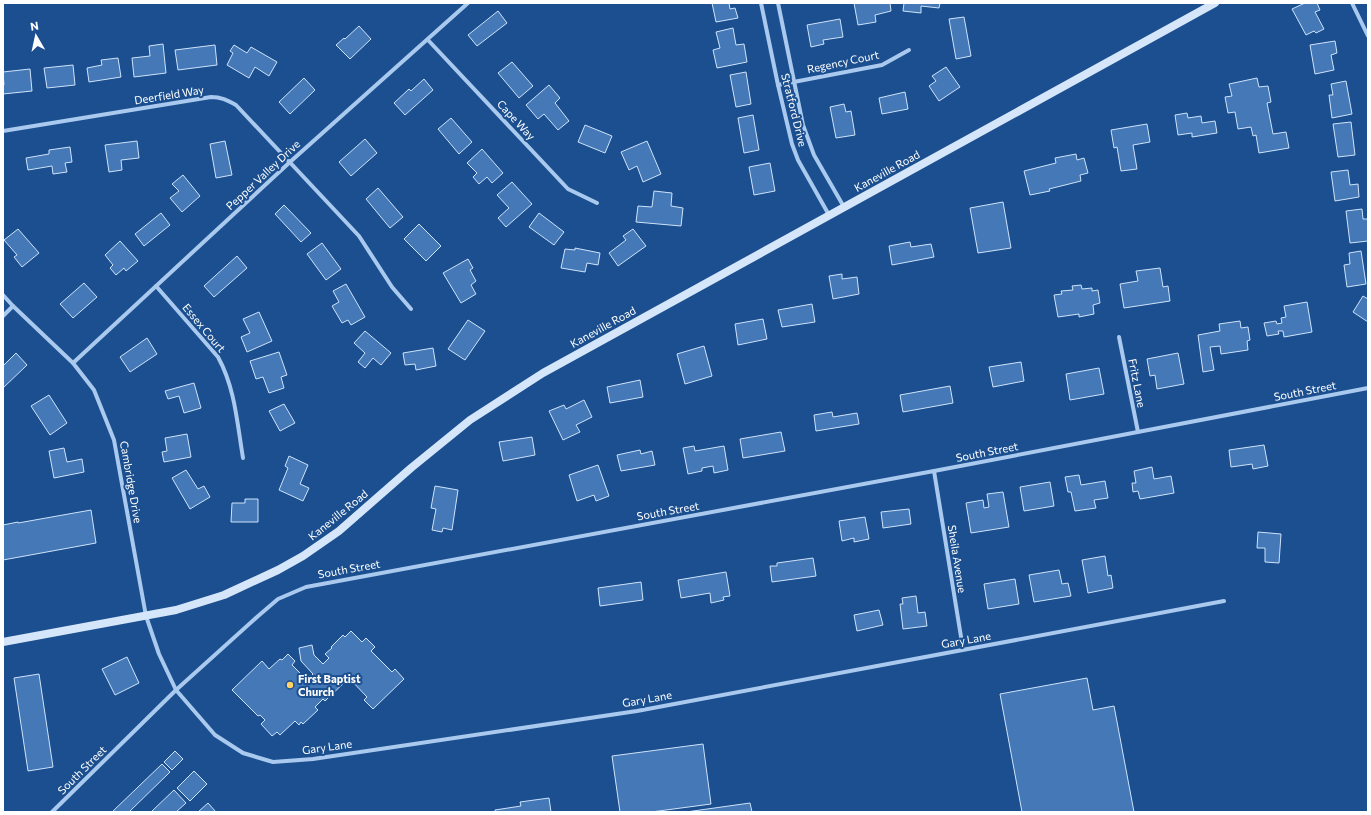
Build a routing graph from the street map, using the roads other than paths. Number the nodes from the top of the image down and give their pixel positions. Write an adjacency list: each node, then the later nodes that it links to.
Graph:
1 (468, 3): 7 (street, Pepper Valley Drive)
2 (761, 3): 10 (street, Stratford Drive)
3 (778, 3): 9 (street, Stratford Drive)
4 (1215, 3): 14 (main road, Kaneville Road)
5 (1352, 3): 6 (street)
6 (1368, 36)
7 (428, 40): 12 (street, Pepper Valley Drive); 13 (street, Cape Way)
8 (909, 50): 9 (street, Regency Court)
9 (794, 82): 10 (street, Regency Court); 14 (street, Stratford Drive)
10 (778, 85): 15 (street, Stratford Drive)
11 (3, 131): 12 (street, Deerfield Way)
12 (290, 162): 16 (street, Pepper Valley Drive); 19 (street, Deerfield Way)
13 (597, 203)
14 (844, 207): 15 (main road, Kaneville Road)
15 (830, 215): 28 (main road, Kaneville Road)
16 (156, 286): 22 (street, Pepper Valley Drive); 25 (street, Essex Court)
17 (3, 295): 18 (street, Cambridge Drive)
18 (13, 306): 20 (street); 22 (street, Cambridge Drive)
19 (411, 309)
20 (3, 316)
21 (1119, 337): 24 (street, Fritz Lane)
22 (73, 362): 28 (street, Cambridge Drive)
23 (1368, 388): 24 (street, South Street)
24 (1138, 432): 26 (street, South Street)
25 (243, 458)
26 (934, 471): 30 (street, Sheila Avenue); 31 (street, South Street)
27 (1224, 601): 30 (street, Gary Lane)
28 (146, 616): 29 (main road, Kaneville Road); 31 (street, Gary Lane)
29 (3, 642)
30 (963, 649): 31 (street, Gary Lane)
31 (176, 690): 32 (street, South Street)
32 (52, 812)

